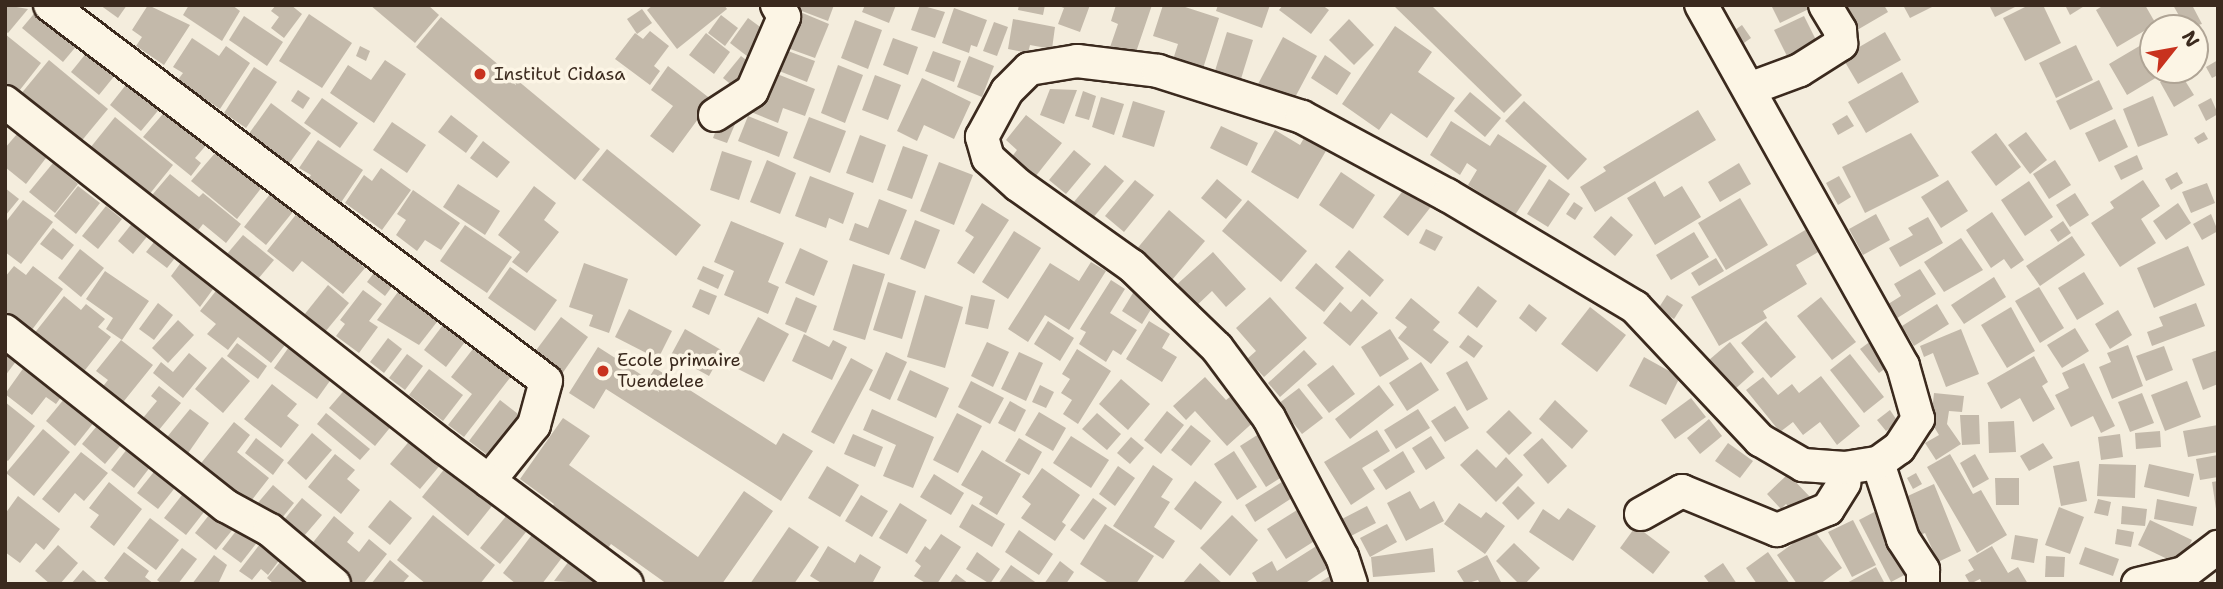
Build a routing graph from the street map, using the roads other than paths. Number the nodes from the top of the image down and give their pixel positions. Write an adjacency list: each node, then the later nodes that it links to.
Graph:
1 (50, 5): 11 (street)
2 (777, 5): 7 (street)
3 (1701, 5): 5 (street)
4 (1825, 5): 5 (street)
5 (1749, 89): 9 (street)
6 (5, 102): 11 (street)
7 (715, 115)
8 (5, 331): 14 (street)
9 (1878, 463): 10 (street); 17 (street)
10 (1845, 468): 12 (street); 16 (street)
11 (489, 481): 15 (street)
12 (1640, 514)
13 (2218, 547): 18 (street)
14 (334, 584)
15 (627, 584)
16 (1351, 584)
17 (1923, 584)
18 (2138, 584)

